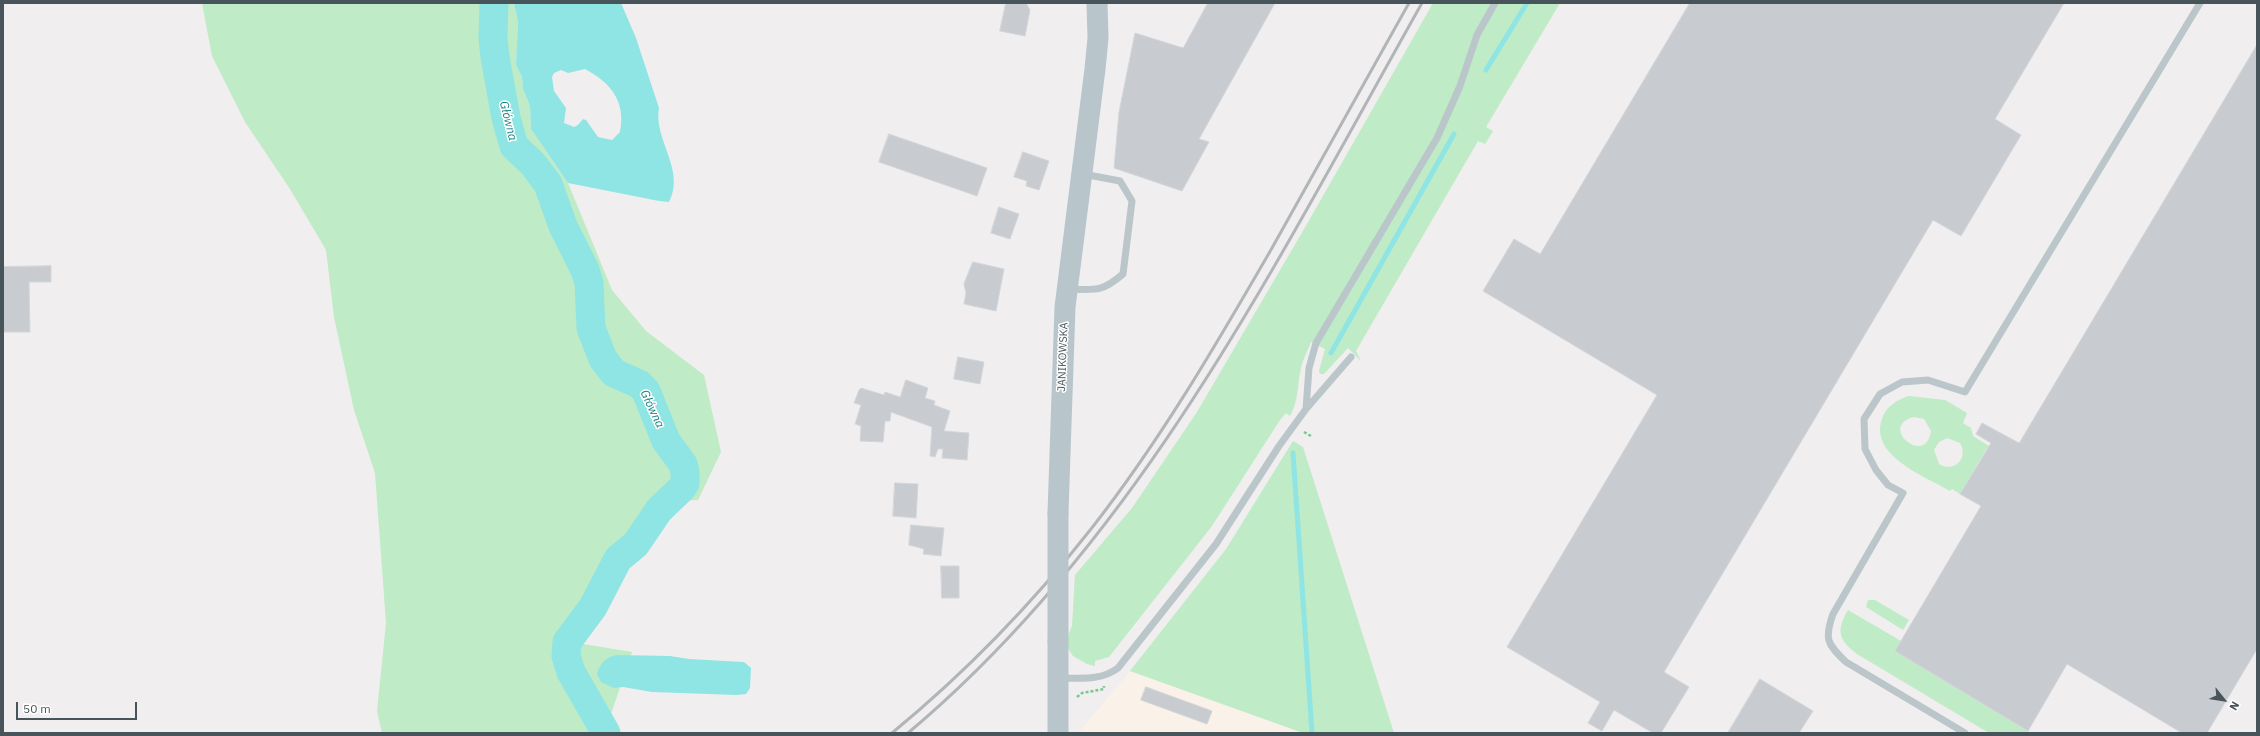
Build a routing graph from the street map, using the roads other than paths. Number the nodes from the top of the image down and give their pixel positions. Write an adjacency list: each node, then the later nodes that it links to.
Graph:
1 (1097, 3): 4 (street, JANIKOWSKA)
2 (1495, 3): 7 (lane)
3 (2200, 3): 10 (lane)
4 (1081, 174): 5 (street, JANIKOWSKA); 5 (lane)
5 (1067, 289): 8 (street, JANIKOWSKA, bridge)
6 (1351, 357): 7 (lane)
7 (1306, 409): 8 (lane)
8 (1058, 678): 9 (street, JANIKOWSKA)
9 (1058, 723)
10 (1965, 733)

